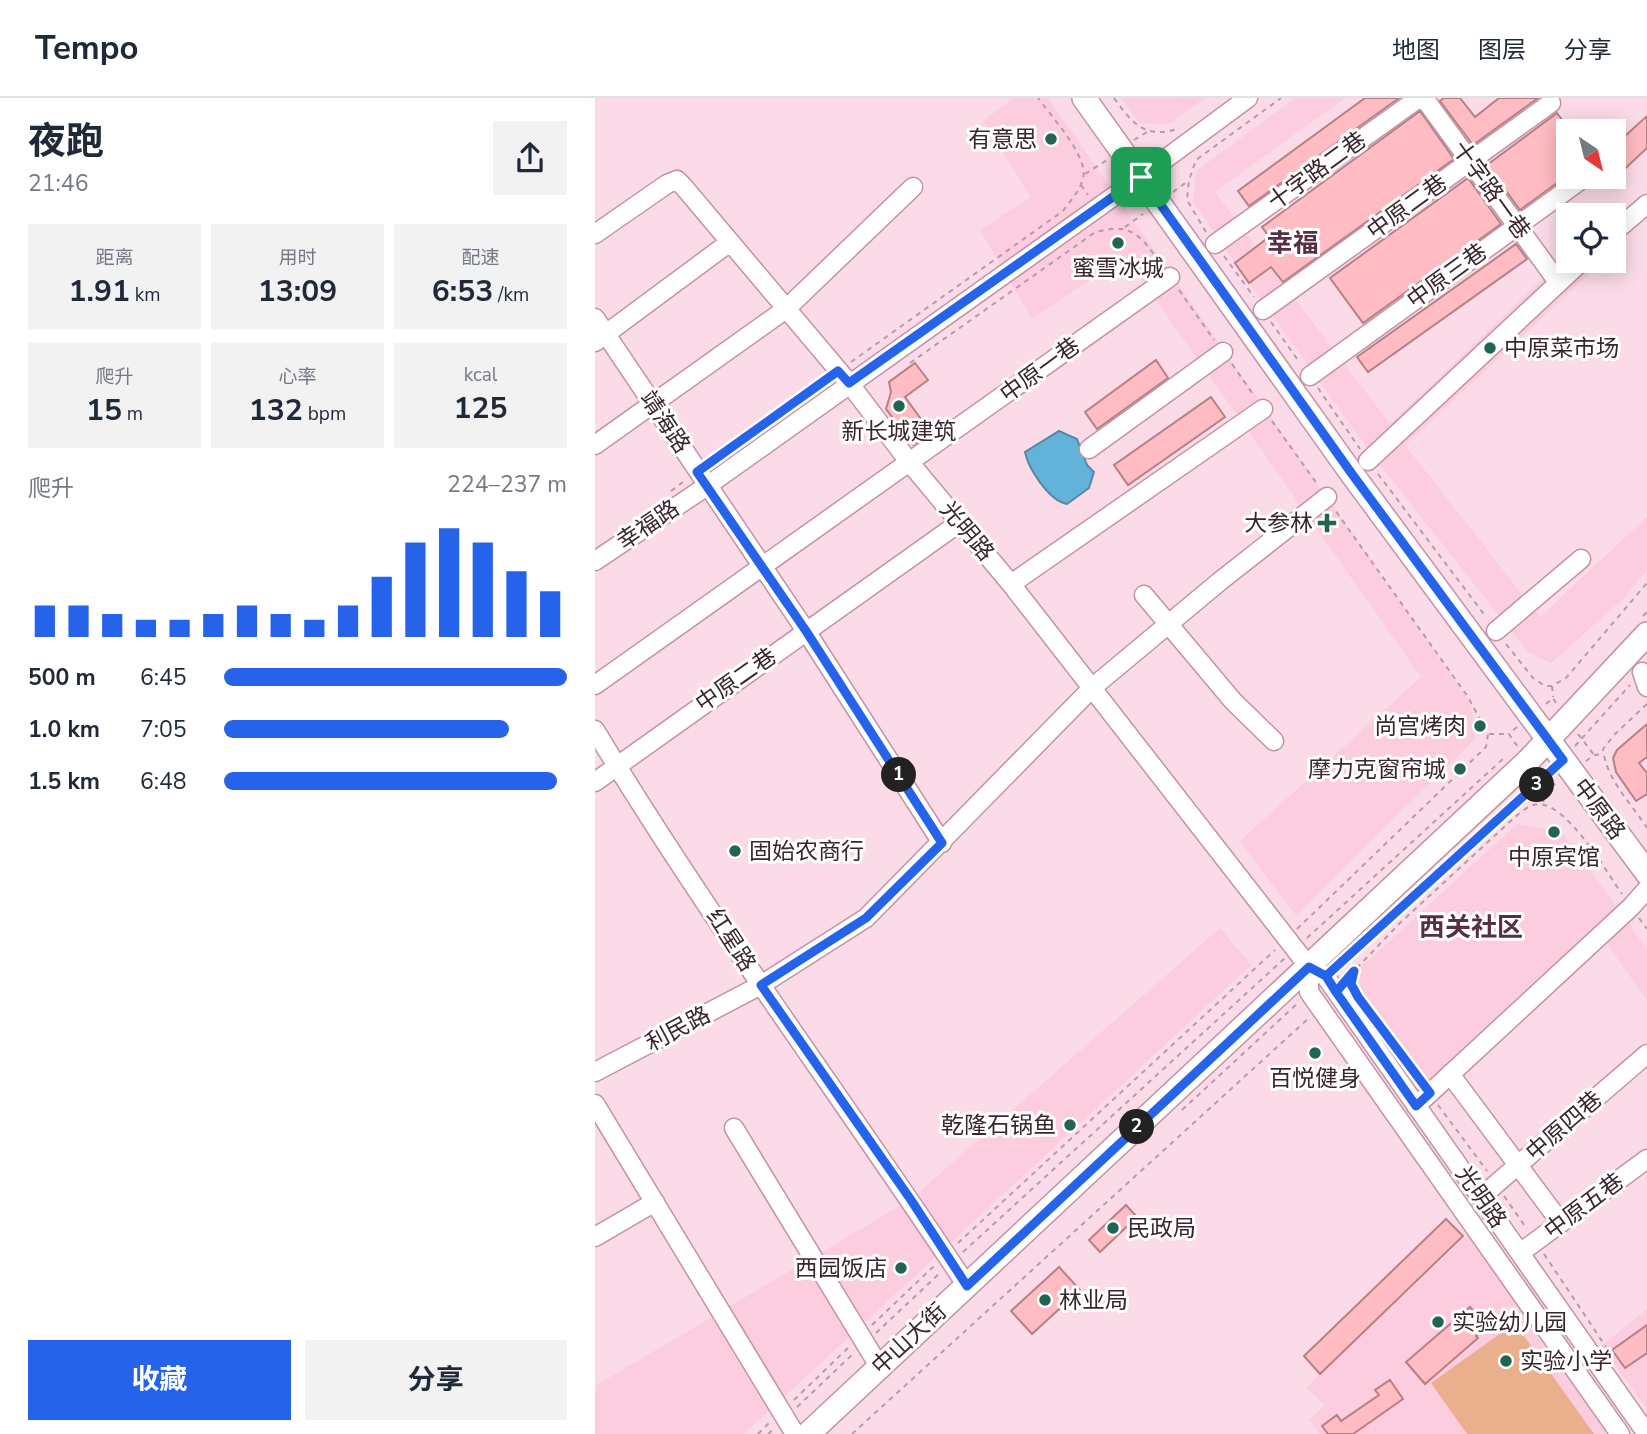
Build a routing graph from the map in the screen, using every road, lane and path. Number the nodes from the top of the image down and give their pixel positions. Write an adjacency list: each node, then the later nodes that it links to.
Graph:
1 (1038, 98): 29 (path)
2 (1084, 98): 11 (main road, 中原路)
3 (1114, 98): 9 (path)
4 (1248, 98): 11 (street, 幸福路)
5 (1281, 98): 19 (path)
6 (1419, 98): 19 (street, 十字路二巷)
7 (1424, 98): 10 (street, 十字路一巷)
8 (1551, 103): 10 (street, 中原二巷)
9 (1186, 124)
10 (1470, 161): 16 (street, 十字路一巷); 24 (street, 中原二巷)
11 (1141, 177): 29 (street, 幸福路); 60 (main road, 中原路)
12 (913, 187): 23 (street)
13 (1568, 189): 16 (street, 中原三巷)
14 (1647, 204): 15 (street)
15 (1626, 222)
16 (1517, 226): 22 (street, 十字路一巷); 28 (street, 中原三巷)
17 (595, 234): 18 (street, 光明路)
18 (730, 242): 23 (street, 光明路); 26 (street)
19 (1215, 244): 24 (path)
20 (1568, 273): 22 (street)
21 (1170, 277): 35 (street, 中原一巷)
22 (1558, 282): 34 (street)
23 (786, 309): 29 (street, 光明路); 30 (street)
24 (1263, 310): 28 (path)
25 (595, 318): 26 (street, 靖海路)
26 (600, 338): 30 (street, 靖海路)
27 (1223, 352): 33 (street)
28 (1310, 376): 34 (path)
29 (843, 377): 35 (street, 光明路); 36 (street, 幸福路); 36 (path)
30 (652, 404): 32 (street); 36 (street, 靖海路)
31 (1263, 409): 44 (street)
32 (595, 444)
33 (1089, 449)
34 (1368, 461): 50 (path)
35 (910, 463): 39 (street, 光明路); 42 (street, 中原一巷)
36 (702, 479): 37 (path); 41 (street, 幸福路); 42 (street, 靖海路)
37 (667, 494)
38 (1327, 498): 47 (street, 利民路)
39 (959, 523): 44 (street, 光明路); 49 (street, 中原二巷)
40 (1581, 559): 50 (street)
41 (595, 561)
42 (761, 567): 49 (street, 靖海路); 52 (street, 中原一巷)
43 (1647, 583): 53 (path)
44 (1011, 584): 54 (street, 光明路)
45 (1144, 595): 47 (street)
46 (1647, 612): 48 (path)
47 (1168, 624): 54 (street, 利民路); 61 (street)
48 (1643, 628): 60 (main road, 中山大街)
49 (806, 631): 67 (street, 中原二巷); 72 (street, 靖海路)
50 (1496, 631): 53 (path)
51 (1644, 679): 66 (path)
52 (595, 685)
53 (1552, 686): 55 (path)
54 (1093, 687): 72 (street, 利民路); 77 (street, 光明路)
55 (1553, 698)
56 (1647, 704): 64 (path)
57 (595, 730): 67 (street, 红星路)
58 (1488, 734): 59 (path)
59 (1509, 734)
60 (1544, 734): 62 (path); 66 (main road, 中原路); 77 (main road, 中山大街)
61 (1274, 741)
62 (1519, 747)
63 (1509, 754): 77 (path)
64 (1603, 754): 65 (path); 71 (path)
65 (1594, 755)
66 (1563, 760): 73 (main road, 中原路); 77 (path)
67 (616, 765): 68 (street, 中原二巷); 79 (street, 红星路)
68 (595, 782)
69 (1547, 790): 70 (path)
70 (1543, 804): 75 (path); 78 (path)
71 (1647, 828)
72 (942, 843): 79 (street, 利民路)
73 (1647, 873)
74 (1647, 888): 75 (street)
75 (1631, 907): 76 (path); 86 (street)
76 (1647, 929)
77 (1310, 964): 80 (street); 81 (street, 光明路); 101 (path); 102 (main road, 中山大街)
78 (1354, 971): 81 (path); 81 (path)
79 (761, 985): 85 (street, 利民路); 101 (street, 红星路)
80 (1309, 992): 82 (street, 光明路); 90 (path)
81 (1346, 992): 89 (street, 光明路)
82 (1320, 1008): 110 (path); 111 (street, 光明路)
83 (1398, 1052): 87 (path)
84 (1647, 1054): 93 (street, 中原四巷)
85 (595, 1072)
86 (1450, 1074): 87 (street); 93 (street)
87 (1430, 1093): 89 (street); 94 (path)
88 (595, 1104): 96 (street)
89 (1416, 1106): 95 (street, 光明路)
90 (1176, 1116)
91 (734, 1128): 103 (street)
92 (1647, 1159): 97 (street, 中原五巷)
93 (1518, 1165): 94 (street, 中原四巷); 97 (street)
94 (1496, 1184): 95 (street, 中原四巷); 99 (path)
95 (1481, 1197): 100 (street, 光明路)
96 (655, 1202): 98 (street); 106 (street)
97 (1561, 1223): 99 (street, 中原五巷)
98 (595, 1237)
99 (1536, 1242): 100 (street, 中原五巷); 104 (path)
100 (1520, 1253): 112 (street, 光明路)
101 (951, 1263): 102 (street, 红星路); 103 (path)
102 (967, 1286): 105 (main road, 中山大街)
103 (865, 1343): 105 (street); 106 (path)
104 (1618, 1364)
105 (879, 1366): 109 (main road, 中山大街)
106 (785, 1418): 107 (path); 108 (street)
107 (768, 1434)
108 (795, 1434)
109 (808, 1434)
110 (852, 1434)
111 (1620, 1434)
112 (1647, 1434)

